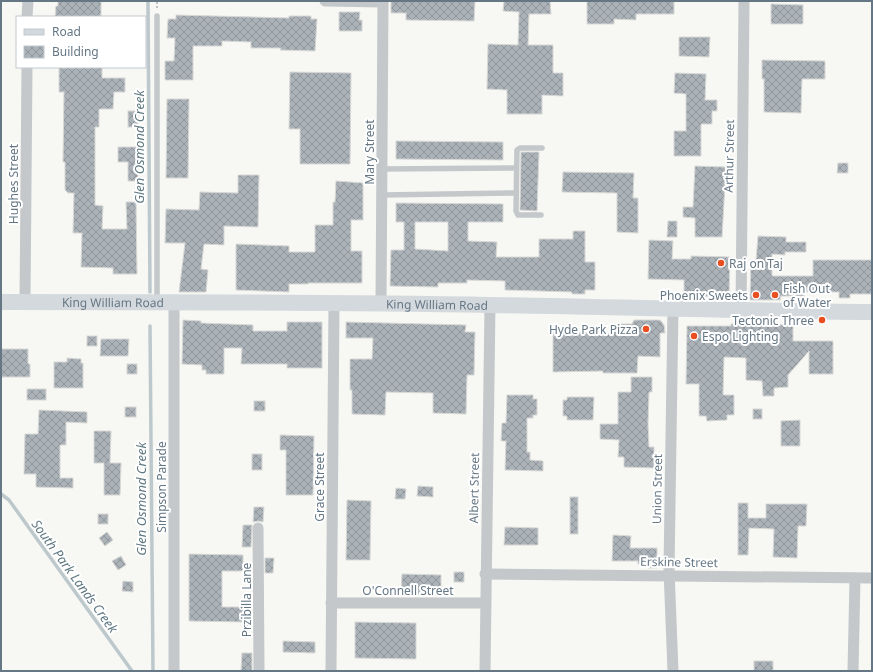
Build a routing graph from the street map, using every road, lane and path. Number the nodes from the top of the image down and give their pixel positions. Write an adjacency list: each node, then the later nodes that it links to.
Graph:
1 (28, 1): 5 (street)
2 (325, 1): 3 (street)
3 (383, 1): 10 (street, Mary Street)
4 (744, 1): 22 (street, Arthur Street)
5 (27, 16)
6 (157, 16): 16 (lane)
7 (27, 68): 15 (street, Hughes Street)
8 (542, 148): 9 (lane)
9 (516, 168): 10 (lane); 11 (lane)
10 (382, 169): 12 (street, Mary Street)
11 (516, 193): 12 (lane); 13 (lane)
12 (382, 195): 19 (street, Mary Street)
13 (541, 215)
14 (1, 302): 15 (main road, King William Road)
15 (25, 302): 16 (main road, King William Road)
16 (157, 302): 17 (main road, King William Road)
17 (174, 302): 18 (main road, King William Road); 31 (street, Simpson Parade)
18 (334, 303): 19 (main road, King William Road); 29 (street, Grace Street)
19 (381, 303): 20 (main road, King William Road)
20 (490, 305): 21 (main road, King William Road); 25 (street, Albert Street)
21 (672, 308): 22 (main road, King William Road); 26 (street, Union Street)
22 (741, 311): 23 (main road, King William Road)
23 (872, 312)
24 (258, 528): 32 (street, Przibilla Lane)
25 (485, 574): 26 (street, Erskine Street); 30 (street, Albert Street)
26 (670, 575): 27 (street, Erskine Street); 35 (street, Union Street)
27 (854, 578): 28 (street, Erskine Street); 36 (street)
28 (872, 578)
29 (331, 603): 30 (street, O'Connell Street); 33 (street, Grace Street)
30 (485, 603): 34 (street, Albert Street)
31 (174, 671)
32 (259, 671)
33 (330, 671)
34 (484, 671)
35 (673, 671)
36 (853, 671)

